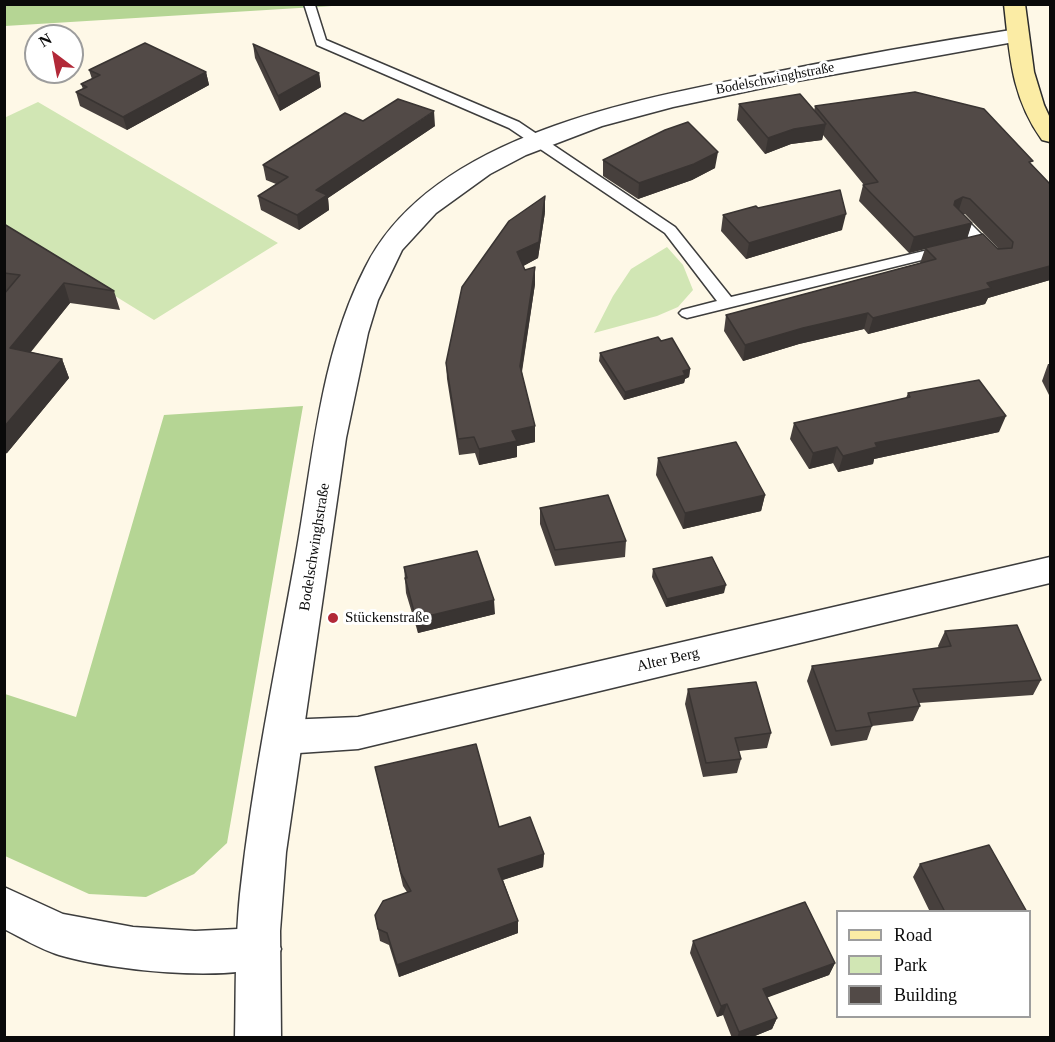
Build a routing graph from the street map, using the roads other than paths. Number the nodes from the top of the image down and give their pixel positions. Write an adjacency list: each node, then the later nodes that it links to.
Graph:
1 (1014, 4): 3 (main road)
2 (309, 5): 5 (lane)
3 (1017, 35): 4 (main road); 5 (street, Bodelschwinghstraße)
4 (1050, 135)
5 (537, 140): 9 (lane); 12 (street, Bodelschwinghstraße)
6 (958, 219): 7 (lane)
7 (969, 244): 8 (lane); 9 (lane)
8 (999, 260)
9 (728, 304): 10 (lane)
10 (687, 313)
11 (1050, 570): 12 (street, Alter Berg)
12 (284, 737): 14 (street, Bodelschwinghstraße)
13 (4, 907): 14 (street)
14 (259, 949): 15 (street, Bodelschwinghstraße)
15 (258, 1038)

